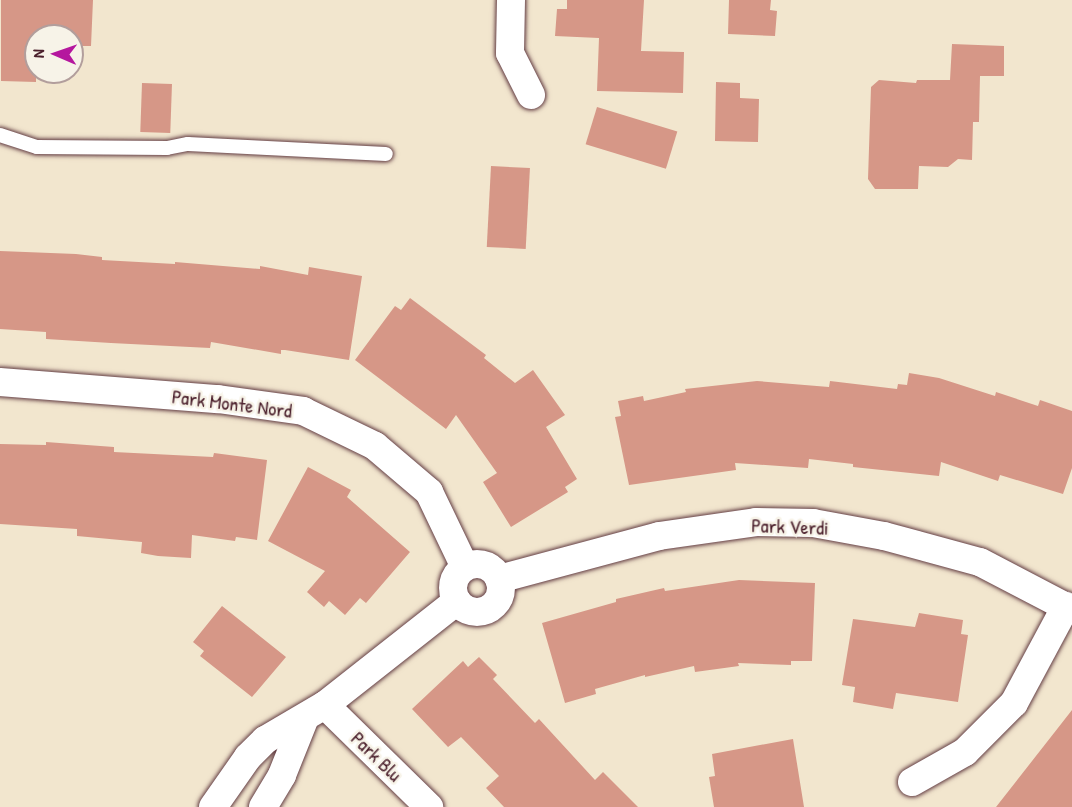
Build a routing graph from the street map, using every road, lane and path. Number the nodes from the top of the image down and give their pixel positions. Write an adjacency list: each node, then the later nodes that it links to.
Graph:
1 (511, 0): 2 (street)
2 (531, 95)
3 (0, 135): 4 (lane)
4 (386, 154)
5 (0, 382): 6 (street, Park Monte Nord)
6 (465, 567): 7 (street); 8 (street)
7 (499, 579): 8 (street); 9 (street, Park Verdi)
8 (458, 601): 10 (street)
9 (1069, 608): 11 (street)
10 (314, 712): 12 (street); 13 (street); 14 (street, Park Blu)
11 (912, 782)
12 (213, 807)
13 (263, 807)
14 (429, 807)

